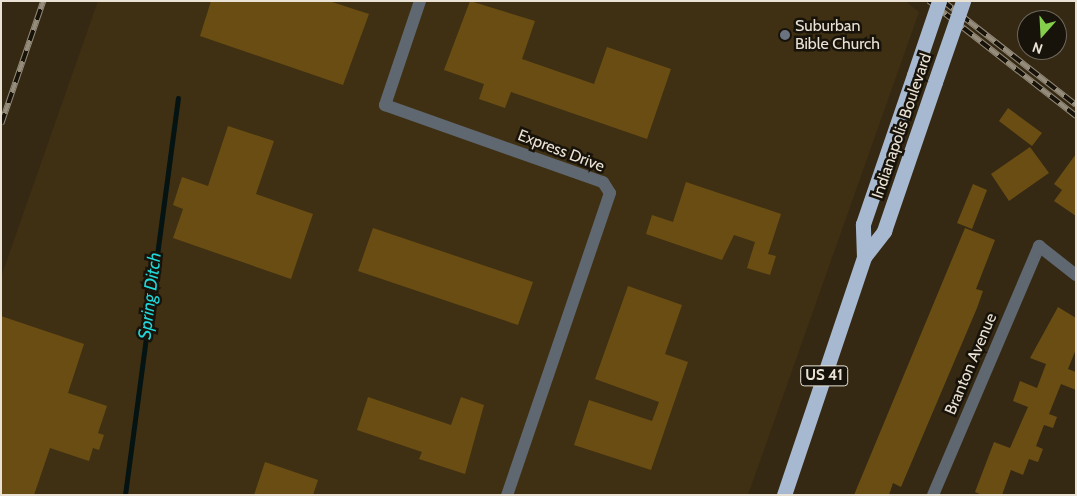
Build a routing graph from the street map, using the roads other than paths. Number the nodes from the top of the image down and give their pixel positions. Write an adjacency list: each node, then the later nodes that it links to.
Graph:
1 (420, 1): 6 (street, Express Drive)
2 (939, 1): 4 (highway, Indianapolis Boulevard / US 41, bridge)
3 (963, 1): 4 (highway, Indianapolis Boulevard / US 41, bridge)
4 (864, 257): 7 (highway, Indianapolis Boulevard / US 41)
5 (1076, 276): 8 (street, Branton Avenue)
6 (507, 495)
7 (784, 495)
8 (933, 495)

